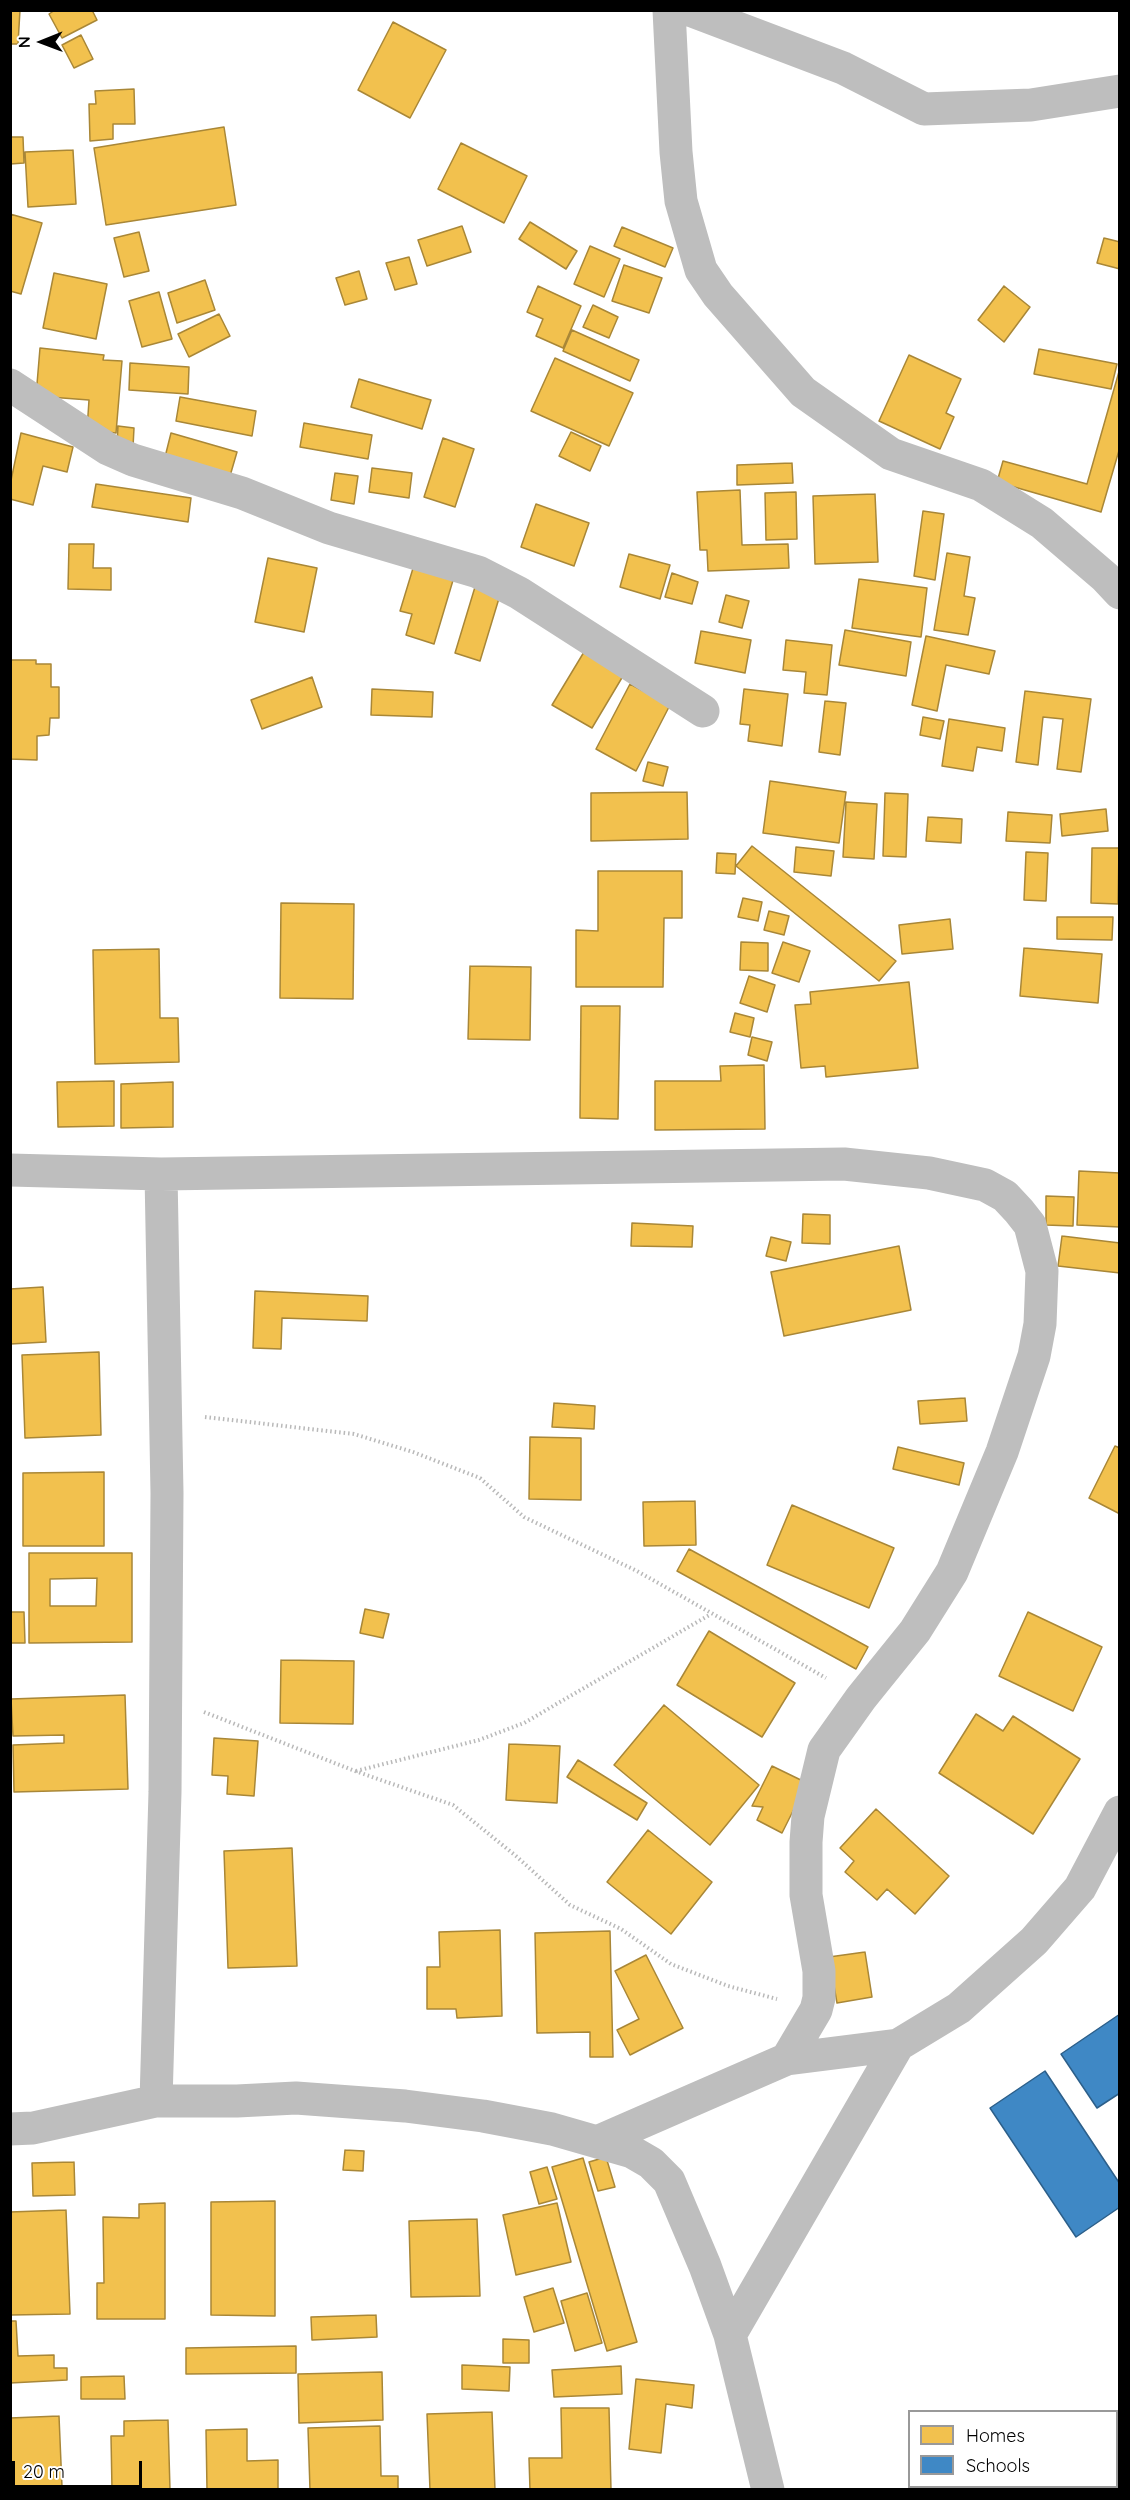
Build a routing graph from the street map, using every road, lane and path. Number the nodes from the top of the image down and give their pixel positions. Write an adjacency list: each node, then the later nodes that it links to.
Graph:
1 (669, 10): 5 (street)
2 (690, 10): 3 (street)
3 (1119, 91)
4 (10, 385): 6 (street)
5 (1119, 593)
6 (703, 711)
7 (10, 1170): 8 (street)
8 (161, 1174): 9 (street); 12 (street)
9 (165, 1413): 10 (path); 11 (street)
10 (711, 1613): 12 (path); 13 (path)
11 (165, 1697): 13 (path); 18 (street)
12 (861, 1698): 15 (street)
13 (355, 1771): 15 (path)
14 (1119, 1812): 16 (street)
15 (816, 2010): 17 (street)
16 (898, 2045): 17 (street); 21 (street)
17 (787, 2059): 20 (street)
18 (156, 2101): 19 (street); 20 (street)
19 (10, 2128)
20 (599, 2141): 21 (street)
21 (730, 2335): 22 (street)
22 (768, 2490)

